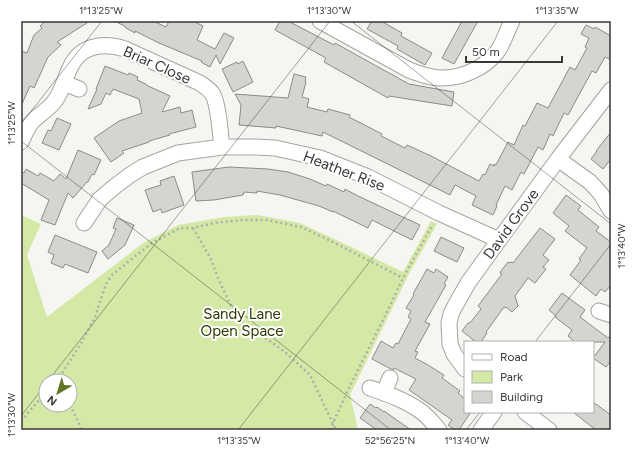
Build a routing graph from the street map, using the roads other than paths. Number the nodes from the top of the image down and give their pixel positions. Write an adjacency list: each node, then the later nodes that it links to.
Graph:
1 (320, 21): 2 (street)
2 (512, 21)
3 (64, 83): 4 (street); 6 (street, Briar Close); 7 (street, Briar Close)
4 (79, 89)
5 (611, 90): 8 (street, David Grove)
6 (21, 142)
7 (222, 147): 10 (street, Heather Rise); 11 (street, Heather Rise)
8 (558, 159): 9 (street); 11 (street, David Grove)
9 (611, 211)
10 (85, 223)
11 (499, 240): 12 (street, David Grove)
12 (464, 368)
13 (390, 378): 16 (street)
14 (493, 413): 17 (street)
15 (526, 413): 18 (street)
16 (439, 430)
17 (481, 430)
18 (549, 430)

